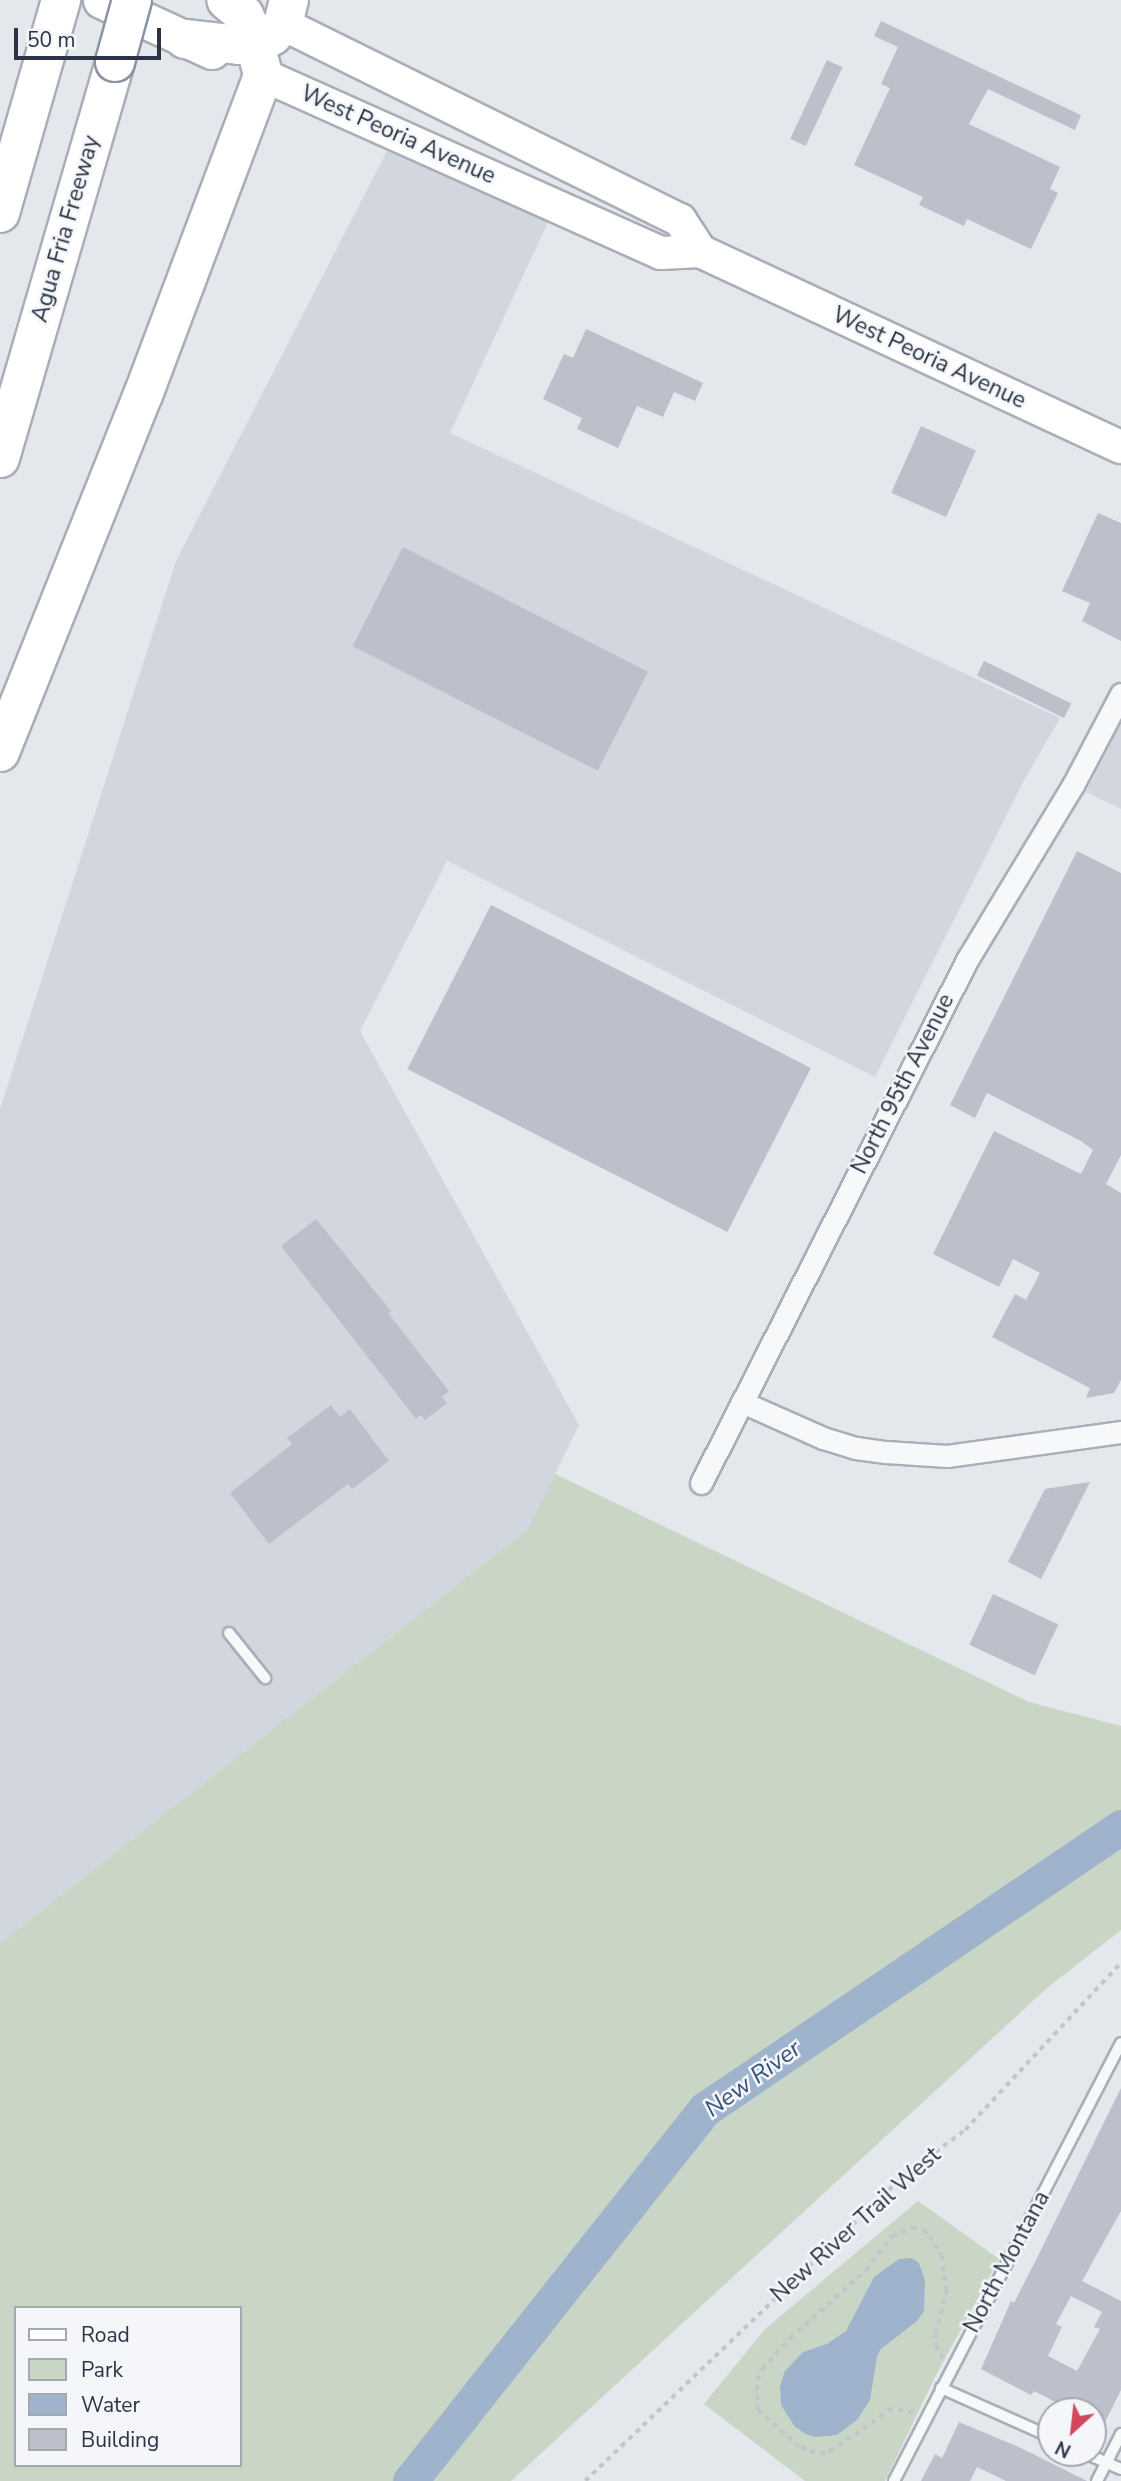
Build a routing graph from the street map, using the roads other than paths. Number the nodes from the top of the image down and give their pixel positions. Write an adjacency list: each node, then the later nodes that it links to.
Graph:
1 (101, 0): 7 (main road)
2 (132, 0): 11 (highway, Agua Fria Freeway, bridge)
3 (226, 0): 6 (highway)
4 (232, 0): 6 (main road, West Peoria Avenue)
5 (56, 16): 8 (highway)
6 (273, 35): 7 (highway); 9 (main road, West Peoria Avenue); 9 (main road, West Peoria Avenue); 13 (highway)
7 (185, 39)
8 (0, 213)
9 (699, 251): 10 (main road, West Peoria Avenue)
10 (1121, 447)
11 (0, 457)
12 (1121, 694): 14 (street, North 95th Avenue)
13 (0, 752)
14 (742, 1402): 15 (street); 16 (street, North 95th Avenue)
15 (1121, 1432)
16 (701, 1483)
17 (229, 1633): 18 (lane)
18 (265, 1678)
19 (1121, 2043): 20 (lane, North Montana)
20 (941, 2388): 21 (lane); 24 (lane, North Montana)
21 (1037, 2432)
22 (1121, 2434): 23 (lane)
23 (1107, 2461)
24 (894, 2481)

